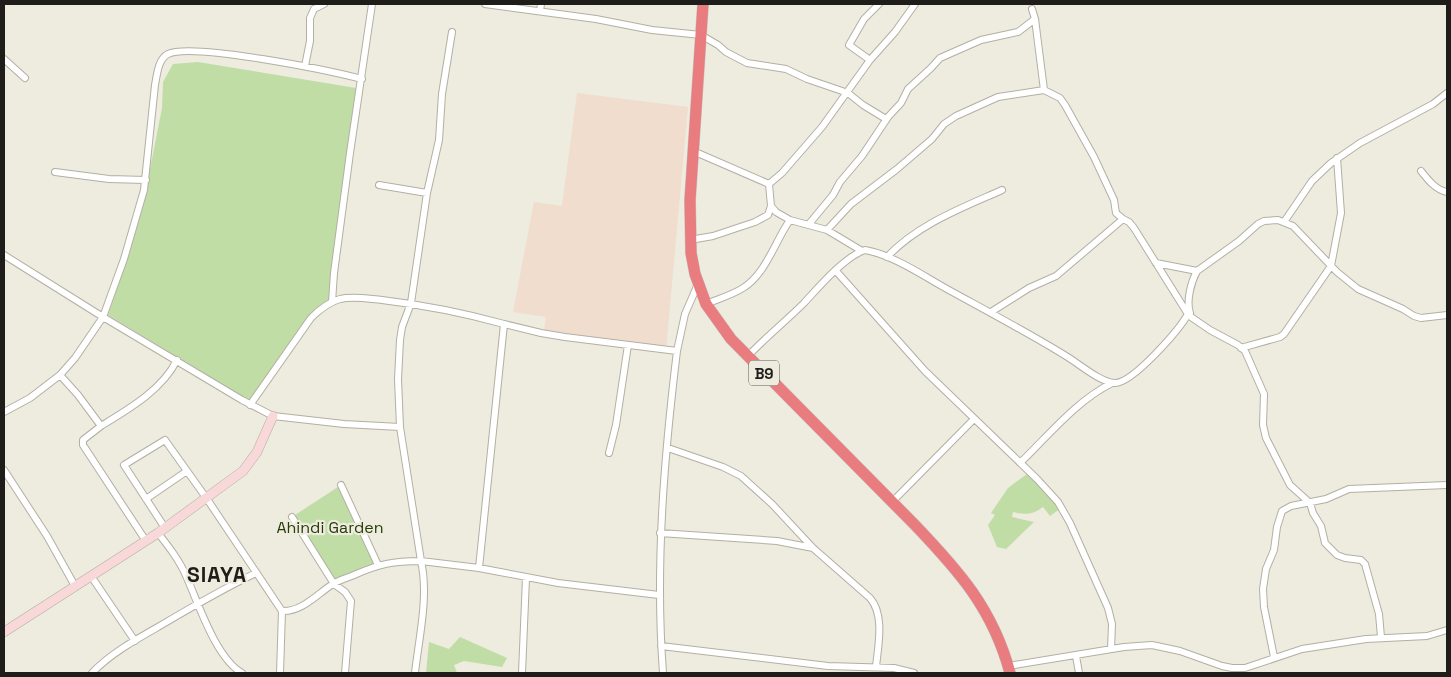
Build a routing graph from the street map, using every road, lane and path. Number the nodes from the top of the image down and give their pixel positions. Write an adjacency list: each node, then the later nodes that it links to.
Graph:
1 (324, 4): 15 (street)
2 (372, 4): 17 (street)
3 (485, 4): 9 (street)
4 (541, 4): 9 (street)
5 (703, 4): 12 (highway, B9)
6 (880, 4): 14 (street)
7 (915, 4): 14 (street)
8 (1032, 9): 10 (street)
9 (540, 11): 12 (street)
10 (1036, 19): 18 (street); 21 (street)
11 (452, 32): 31 (street)
12 (701, 35): 19 (street); 22 (highway, B9)
13 (4, 58): 16 (street)
14 (870, 60): 19 (street)
15 (305, 66): 17 (street); 26 (street)
16 (25, 78)
17 (362, 80): 47 (street)
18 (1044, 90): 34 (street); 37 (street)
19 (848, 93): 21 (street); 27 (street)
20 (1446, 95): 23 (street)
21 (886, 119): 36 (street)
22 (694, 151): 27 (street); 38 (highway, B9)
23 (1337, 158): 35 (street); 43 (street)
24 (55, 172): 26 (street)
25 (1421, 172): 30 (street)
26 (146, 180): 53 (street)
27 (769, 184): 32 (street)
28 (379, 185): 31 (street)
29 (1002, 190): 41 (street)
30 (1447, 192)
31 (427, 194): 48 (street)
32 (771, 206): 33 (street); 38 (street)
33 (790, 220): 36 (street); 49 (street)
34 (1123, 220): 42 (street); 50 (street)
35 (1284, 222): 43 (street); 45 (street)
36 (809, 224): 37 (street)
37 (827, 230): 39 (street)
38 (690, 240): 46 (highway, B9)
39 (862, 251): 41 (street); 44 (street)
40 (4, 255): 53 (street)
41 (887, 256): 50 (street)
42 (1156, 263): 45 (street); 52 (street)
43 (1331, 266): 51 (street); 56 (street)
44 (836, 271): 58 (street); 65 (street)
45 (1198, 271): 52 (street)
46 (698, 283): 49 (highway, B9); 57 (street)
47 (332, 302): 48 (street); 62 (street)
48 (411, 303): 54 (street); 67 (street)
49 (706, 304): 58 (highway, B9)
50 (991, 312): 61 (street)
51 (1447, 315)
52 (1190, 316): 56 (street); 61 (street)
53 (103, 317): 59 (street); 60 (street)
54 (504, 324): 55 (street); 86 (street)
55 (628, 345): 57 (street); 69 (street)
56 (1241, 348): 78 (street)
57 (677, 351): 68 (street)
58 (748, 356): 77 (highway, B9)
59 (177, 360): 62 (street); 66 (street)
60 (60, 375): 63 (street); 66 (street)
61 (1112, 383): 70 (street)
62 (250, 405): 64 (street)
63 (4, 412)
64 (274, 416): 67 (street); 76 (main road)
65 (974, 419): 70 (street); 77 (street)
66 (101, 426): 82 (street)
67 (400, 427): 84 (street)
68 (668, 448): 81 (street); 83 (street)
69 (609, 452)
70 (1020, 463): 100 (street)
71 (4, 470): 91 (street)
72 (187, 471): 75 (street); 75 (street); 76 (street)
73 (341, 485): 85 (street)
74 (1447, 485): 78 (street)
75 (146, 499): 80 (street)
76 (207, 499): 80 (main road); 87 (street)
77 (892, 502): 104 (highway, B9)
78 (1310, 503): 97 (street); 102 (street)
79 (292, 517): 90 (street)
80 (162, 530): 82 (main road); 93 (street)
81 (660, 533): 83 (street); 92 (street)
82 (146, 541): 88 (main road)
83 (813, 548): 103 (street)
84 (421, 561): 85 (street); 86 (street); 110 (street)
85 (378, 565): 90 (street)
86 (479, 568): 89 (street)
87 (256, 573): 93 (street); 94 (street)
88 (91, 576): 91 (main road); 98 (street)
89 (526, 578): 92 (street); 111 (street)
90 (334, 584): 94 (street); 109 (street)
91 (75, 586): 96 (main road)
92 (660, 595): 99 (street)
93 (197, 603): 98 (street); 107 (street)
94 (282, 611): 108 (street)
95 (1447, 630): 97 (street)
96 (4, 632)
97 (1380, 637): 102 (street)
98 (135, 641): 106 (street)
99 (661, 646): 103 (street); 112 (street)
100 (1111, 649): 101 (street); 105 (street)
101 (1076, 656): 104 (street); 114 (street)
102 (1274, 657): 105 (street)
103 (876, 667): 113 (street)
104 (1009, 670)
105 (1243, 670)
106 (92, 673)
107 (242, 673)
108 (280, 673)
109 (345, 673)
110 (416, 673)
111 (522, 673)
112 (663, 673)
113 (914, 673)
114 (1079, 673)

